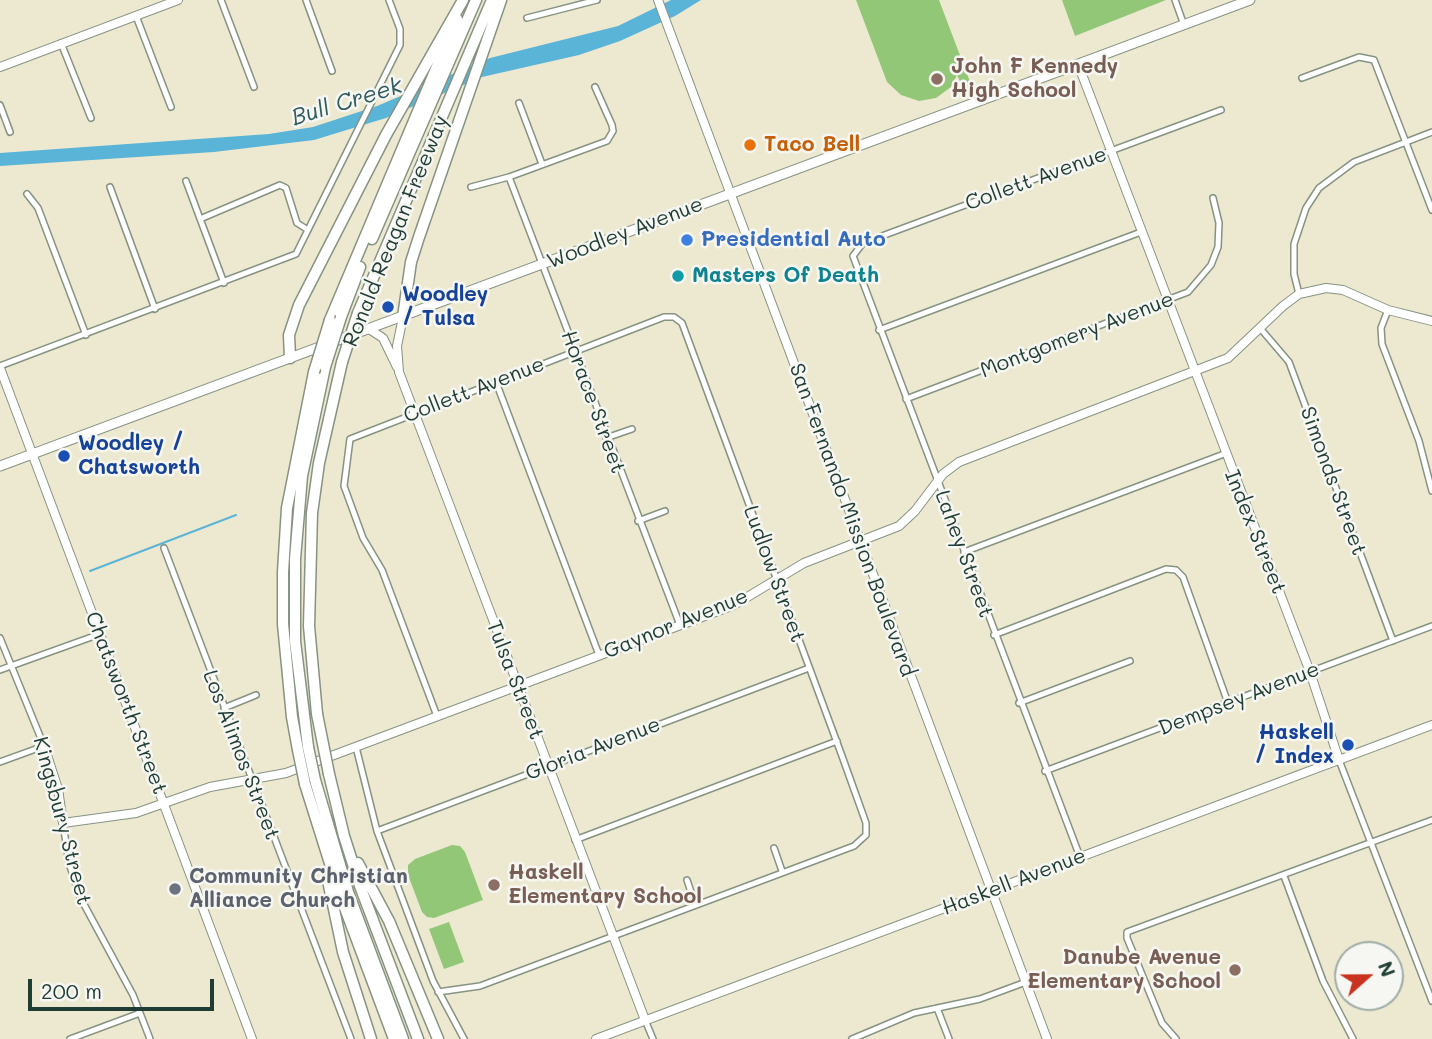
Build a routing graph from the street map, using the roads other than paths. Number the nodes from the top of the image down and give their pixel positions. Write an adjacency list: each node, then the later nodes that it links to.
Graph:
1 (178, 0): 15 (street)
2 (221, 0): 25 (street)
3 (306, 0): 22 (street)
4 (389, 0): 45 (street)
5 (464, 0): 19 (highway, Ronald Reagan Freeway); 62 (highway)
6 (476, 0): 19 (highway)
7 (492, 0): 115 (highway, Ronald Reagan Freeway, bridge)
8 (501, 0): 54 (highway)
9 (560, 0): 14 (street)
10 (597, 0): 14 (street)
11 (1175, 0): 17 (street)
12 (1250, 0): 17 (main road, Woodley Avenue)
13 (659, 3): 41 (street, San Fernando Mission Boulevard)
14 (563, 10): 16 (street)
15 (136, 16): 18 (street); 28 (street)
16 (527, 18)
17 (1184, 24): 20 (main road, Woodley Avenue)
18 (61, 43): 21 (street); 30 (street)
19 (451, 46): 109 (highway, Ronald Reagan Freeway, bridge)
20 (1078, 64): 34 (street, Index Street); 41 (main road, Woodley Avenue)
21 (0, 67)
22 (332, 71)
23 (1302, 79): 33 (street)
24 (595, 86): 35 (street)
25 (254, 87)
26 (519, 103): 35 (street)
27 (0, 105): 31 (street)
28 (171, 107)
29 (1221, 110): 34 (street, Collett Avenue)
30 (90, 118)
31 (10, 132)
32 (1432, 132): 33 (street)
33 (1406, 142): 43 (street); 50 (street)
34 (1111, 152): 46 (street, Index Street); 47 (street, Collett Avenue)
35 (542, 164): 36 (street)
36 (509, 177): 39 (street); 48 (street, Horace Street)
37 (186, 181): 44 (street)
38 (110, 187): 52 (street)
39 (471, 187)
40 (27, 194): 60 (street)
41 (729, 194): 48 (main road, Woodley Avenue); 78 (street, San Fernando Mission Boulevard)
42 (1213, 198): 51 (street, Montgomery Avenue)
43 (1432, 210)
44 (200, 219): 45 (street); 49 (street)
45 (308, 230): 49 (street)
46 (1141, 232): 51 (street, Index Street); 59 (street)
47 (854, 251): 59 (street, Lahey Street)
48 (542, 264): 54 (main road, Woodley Avenue); 61 (street, Horace Street)
49 (224, 283): 52 (street)
50 (1299, 294): 53 (street); 57 (street, Gaynor Avenue)
51 (1167, 302): 65 (street, Index Street); 67 (street, Montgomery Avenue)
52 (156, 309): 60 (street)
53 (1388, 310): 56 (street); 75 (street)
54 (403, 317): 58 (main road, Woodley Avenue); 64 (street, Tulsa Street)
55 (674, 317): 61 (street, Collett Avenue); 81 (street, Ludlow Street)
56 (1432, 321)
57 (1260, 328): 65 (street, Gaynor Avenue); 87 (street, Simonds Street)
58 (369, 329): 62 (main road, Woodley Avenue); 64 (street)
59 (879, 330): 67 (street, Lahey Street)
60 (86, 335): 63 (street)
61 (574, 352): 66 (street, Collett Avenue); 70 (street, Horace Street)
62 (290, 358): 71 (main road, Woodley Avenue)
63 (0, 367): 71 (street, Chatsworth Street)
64 (399, 372): 68 (street, Tulsa Street)
65 (1194, 372): 72 (street, Index Street); 74 (street, Gaynor Avenue)
66 (496, 382): 68 (street, Collett Avenue); 88 (street)
67 (906, 399): 74 (street, Lahey Street)
68 (415, 412): 94 (street, Tulsa Street); 99 (street, Collett Avenue)
69 (632, 429): 70 (street)
70 (606, 438): 77 (street, Horace Street)
71 (32, 454): 73 (main road, Woodley Avenue); 84 (street, Chatsworth Street)
72 (1224, 454): 80 (street); 93 (street, Index Street)
73 (0, 466)
74 (937, 482): 78 (street, Gaynor Avenue); 80 (street, Lahey Street)
75 (1432, 491)
76 (665, 511): 77 (street)
77 (638, 521): 82 (street, Horace Street)
78 (860, 542): 81 (street, Gaynor Avenue); 123 (street, San Fernando Mission Boulevard)
79 (164, 548): 98 (street, Los Alimos Street)
80 (964, 552): 85 (street, Lahey Street)
81 (776, 578): 82 (street, Gaynor Avenue); 91 (street, Ludlow Street)
82 (680, 625): 88 (street, Gaynor Avenue)
83 (1432, 626): 87 (street, Dempsey Avenue)
84 (100, 634): 90 (street); 110 (street, Chatsworth Street)
85 (994, 635): 96 (street, Lahey Street); 97 (street)
86 (0, 638): 90 (street, Kingsbury Street)
87 (1393, 641): 93 (street, Dempsey Avenue)
88 (599, 655): 94 (street, Gaynor Avenue)
89 (1130, 661): 96 (street)
90 (13, 665): 92 (street); 102 (street, Kingsbury Street)
91 (809, 668): 101 (street, Ludlow Street); 106 (street, Gloria Avenue)
92 (0, 670)
93 (1310, 673): 97 (street, Dempsey Avenue); 104 (street, Index Street)
94 (518, 686): 99 (street, Gaynor Avenue); 106 (street, Tulsa Street)
95 (256, 695): 98 (street)
96 (1019, 703): 107 (street, Lahey Street)
97 (1228, 703): 107 (street, Dempsey Avenue)
98 (224, 708): 108 (street, Los Alimos Street)
99 (437, 716): 103 (street, Gaynor Avenue)
100 (1432, 725): 104 (street, Haskell Avenue)
101 (837, 741): 116 (street); 120 (street, Ludlow Street)
102 (44, 746): 105 (street); 113 (street, Kingsbury Street)
103 (356, 747): 108 (street, Gaynor Avenue); 114 (street)
104 (1339, 760): 117 (street, Index Street); 119 (street, Haskell Avenue)
105 (0, 762)
106 (548, 766): 114 (street, Gloria Avenue); 116 (street, Tulsa Street)
107 (1045, 771): 119 (street, Lahey Street)
108 (251, 781): 110 (street, Gaynor Avenue); 136 (street, Los Alimos Street)
109 (310, 782): 111 (highway, Ronald Reagan Freeway); 138 (highway)
110 (164, 803): 113 (street, Gaynor Avenue); 135 (street, Chatsworth Street)
111 (315, 814): 132 (highway); 137 (highway, Ronald Reagan Freeway)
112 (1432, 820): 117 (street)
113 (63, 823): 130 (street, Kingsbury Street)
114 (377, 831): 127 (street)
115 (344, 836): 139 (highway, Ronald Reagan Freeway); 140 (highway)
116 (575, 840): 125 (street, Tulsa Street)
117 (1371, 842): 121 (street); 128 (street, Index Street)
118 (774, 848): 120 (street)
119 (1080, 857): 123 (street, Haskell Avenue)
120 (782, 872): 124 (street)
121 (1284, 876): 147 (street); 148 (street)
122 (687, 880): 124 (street)
123 (990, 890): 126 (street, San Fernando Mission Boulevard); 131 (street, Haskell Avenue)
124 (695, 904): 125 (street)
125 (611, 935): 127 (street); 131 (street, Tulsa Street)
126 (1026, 982): 129 (street); 146 (street, San Fernando Mission Boulevard)
127 (438, 992): 141 (street)
128 (1432, 1001)
129 (937, 1008): 144 (street); 145 (street)
130 (140, 1013): 133 (street); 134 (street, Kingsbury Street)
131 (645, 1020): 142 (street, Haskell Avenue); 143 (street, Tulsa Street)
132 (371, 1038)
133 (70, 1039)
134 (150, 1039)
135 (252, 1039)
136 (351, 1039)
137 (394, 1039)
138 (403, 1039)
139 (418, 1039)
140 (438, 1039)
141 (464, 1039)
142 (596, 1039)
143 (653, 1039)
144 (852, 1039)
145 (948, 1039)
146 (1047, 1039)
147 (1176, 1039)
148 (1353, 1039)

